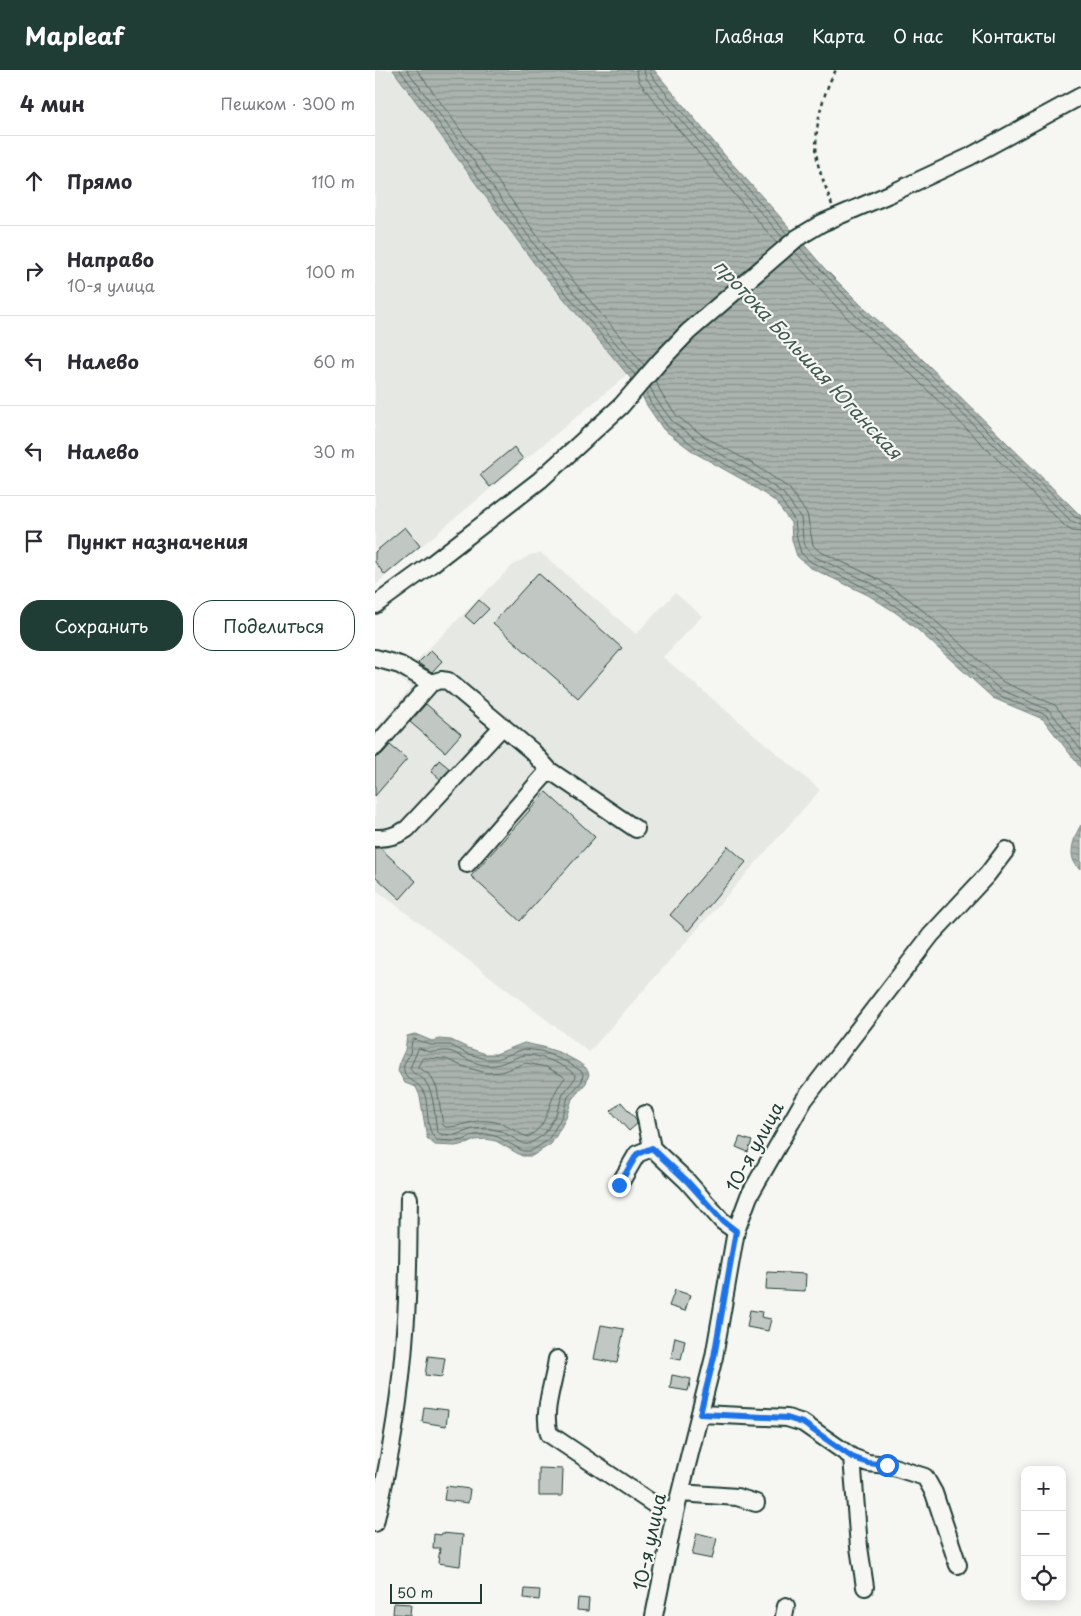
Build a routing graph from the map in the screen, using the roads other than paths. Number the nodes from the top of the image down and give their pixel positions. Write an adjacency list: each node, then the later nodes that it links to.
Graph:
1 (1081, 96): 2 (street)
2 (375, 605)
3 (375, 658): 4 (street)
4 (431, 683): 5 (street); 6 (street)
5 (503, 726): 7 (street); 9 (street)
6 (375, 747)
7 (549, 770): 8 (street); 11 (street)
8 (636, 829)
9 (375, 838)
10 (1006, 850): 16 (street, 10-я улица)
11 (467, 864)
12 (645, 1114): 13 (street)
13 (652, 1148): 14 (street); 16 (street)
14 (619, 1185)
15 (409, 1198): 23 (street)
16 (736, 1231): 18 (street, 10-я улица)
17 (557, 1360): 22 (street)
18 (700, 1414): 19 (street); 20 (street, 10-я улица)
19 (852, 1457): 24 (street); 25 (street)
20 (681, 1493): 21 (street); 22 (street, 10-я улица)
21 (756, 1503)
22 (675, 1513): 26 (street, 10-я улица)
23 (375, 1523)
24 (957, 1565)
25 (865, 1587)
26 (654, 1616)

